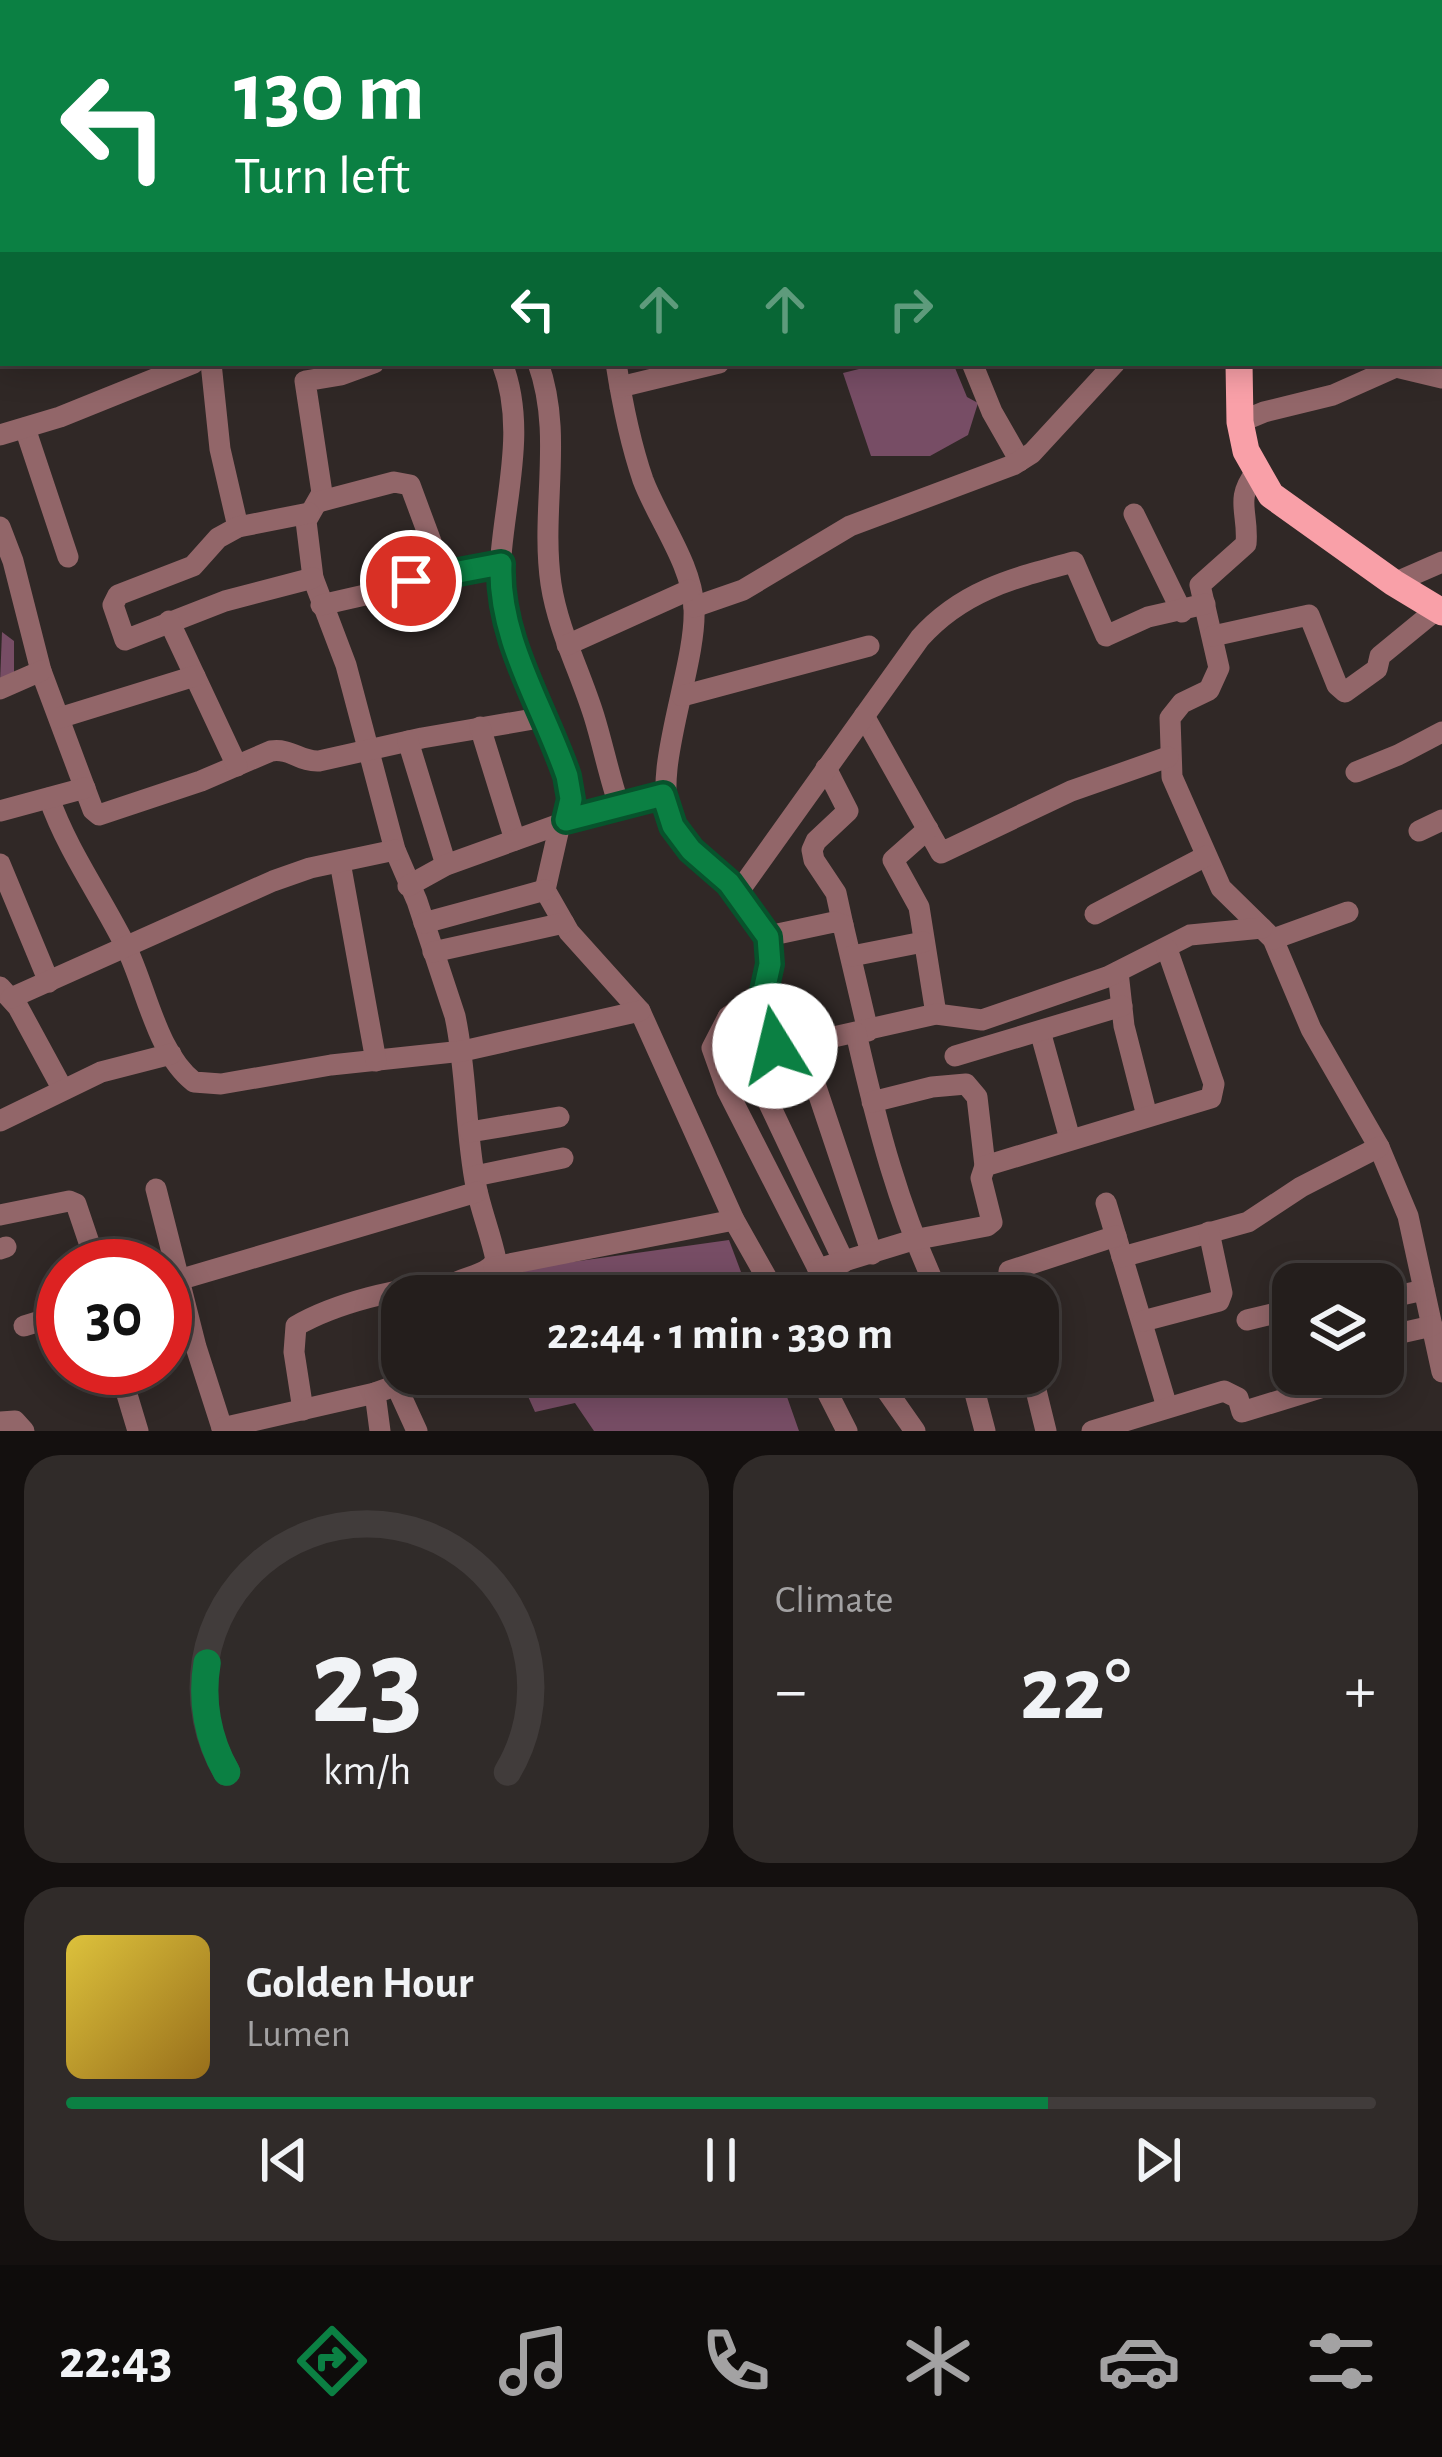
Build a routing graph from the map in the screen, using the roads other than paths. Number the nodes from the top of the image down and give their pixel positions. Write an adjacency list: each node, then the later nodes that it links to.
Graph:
1 (179, 366): 14 (street)
2 (211, 366): 25 (street)
3 (365, 366): 13 (street)
4 (503, 366): 28 (street)
5 (539, 366): 39 (street)
6 (616, 366): 16 (street)
7 (707, 366): 16 (street)
8 (974, 366): 20 (street)
9 (1112, 366): 20 (street)
10 (1239, 366): 17 (main road)
11 (1394, 366): 17 (street)
12 (1400, 366): 15 (street)
13 (305, 372): 22 (street)
14 (139, 374): 18 (street)
15 (1442, 378)
16 (620, 387): 32 (street)
17 (1240, 422): 21 (main road)
18 (25, 428): 19 (street); 26 (street)
19 (0, 435)
20 (1020, 461): 32 (street)
21 (1256, 472): 31 (main road); 34 (street)
22 (314, 508): 25 (street); 29 (street); 30 (street)
23 (1134, 514): 36 (street)
24 (0, 527): 41 (street)
25 (238, 527): 37 (street)
26 (68, 557)
27 (1442, 562): 31 (street)
28 (501, 564): 29 (street); 46 (street)
29 (443, 574): 33 (street)
30 (313, 578): 33 (street); 37 (street)
31 (1394, 584): 35 (main road)
32 (692, 598): 39 (street); 44 (street)
33 (321, 604): 51 (street)
34 (1205, 604): 36 (street); 38 (street)
35 (1439, 611): 38 (street)
36 (1181, 612): 45 (street)
37 (169, 621): 42 (street)
38 (1214, 636): 52 (street)
39 (567, 645): 59 (street)
40 (869, 646): 44 (street)
41 (41, 671): 43 (street); 47 (street)
42 (195, 676): 47 (street); 53 (street)
43 (0, 689)
44 (682, 696): 57 (street)
45 (864, 716): 54 (street); 63 (street)
46 (545, 717): 48 (street); 62 (street)
47 (59, 718): 56 (street)
48 (480, 727): 50 (street); 65 (street)
49 (1442, 732): 55 (street)
50 (408, 741): 51 (street); 70 (street)
51 (366, 750): 53 (street); 66 (street)
52 (1168, 757): 63 (street); 67 (street)
53 (237, 766): 56 (street)
54 (826, 769): 72 (street); 78 (street)
55 (1356, 772)
56 (85, 788): 58 (street)
57 (663, 795): 59 (street); 72 (street)
58 (49, 798): 60 (street); 83 (street)
59 (615, 807): 62 (street)
60 (0, 811)
61 (1442, 820): 64 (street)
62 (568, 821): 65 (street); 73 (street)
63 (928, 829): 81 (street)
64 (1419, 831)
65 (515, 840): 70 (street)
66 (394, 850): 68 (street); 71 (street)
67 (1206, 856): 75 (street); 79 (street)
68 (340, 862): 83 (street); 100 (street)
69 (0, 864): 87 (street)
70 (446, 865): 71 (street)
71 (408, 886): 76 (street)
72 (733, 889): 80 (street)
73 (545, 890): 76 (street); 77 (street)
74 (1348, 912): 79 (street)
75 (1096, 914)
76 (424, 923): 84 (street)
77 (564, 923): 84 (street); 91 (street)
78 (843, 925): 80 (street); 85 (street)
79 (1268, 933): 82 (street); 108 (street)
80 (768, 937): 88 (street)
81 (923, 942): 85 (street); 92 (street)
82 (1167, 949): 86 (street); 103 (street)
83 (127, 950): 87 (street); 98 (street)
84 (433, 952): 97 (street)
85 (852, 956): 95 (street)
86 (1118, 972): 90 (street); 92 (street)
87 (49, 982): 89 (street)
88 (764, 991): 93 (street); 96 (street)
89 (6, 993): 101 (street)
90 (1121, 1006): 94 (street); 103 (street)
91 (640, 1011): 97 (street); 115 (street)
92 (936, 1014): 95 (street)
93 (728, 1017): 122 (street); 124 (street)
94 (1040, 1031): 99 (street); 107 (street)
95 (862, 1032): 96 (street); 102 (street)
96 (802, 1045): 121 (street)
97 (463, 1051): 100 (street); 106 (street)
98 (171, 1054): 100 (street); 101 (street)
99 (955, 1057)
100 (376, 1060)
101 (62, 1088): 105 (street)
102 (872, 1102): 110 (street); 119 (street)
103 (1147, 1116): 107 (street)
104 (560, 1117): 106 (street)
105 (0, 1121)
106 (470, 1132): 111 (street)
107 (1070, 1139): 110 (street)
108 (1379, 1147): 116 (street); 131 (street)
109 (563, 1158): 111 (street)
110 (985, 1166): 119 (street)
111 (476, 1184): 123 (street); 130 (street)
112 (156, 1190): 118 (street)
113 (1106, 1203): 120 (street)
114 (0, 1215): 117 (street)
115 (734, 1220): 123 (street); 126 (street)
116 (1209, 1232): 120 (street); 136 (street)
117 (88, 1239)
118 (165, 1239)
119 (913, 1240): 121 (street); 128 (street)
120 (1119, 1246): 129 (street); 136 (street)
121 (872, 1254): 122 (street)
122 (844, 1262): 124 (street)
123 (494, 1267): 125 (street)
124 (818, 1269): 127 (street)
125 (478, 1275)
126 (765, 1275)
127 (821, 1275)
128 (930, 1275)
129 (1010, 1275)
130 (192, 1276)
131 (1424, 1290): 132 (street); 139 (street)
132 (1404, 1294)
133 (381, 1296): 153 (street)
134 (1272, 1314): 135 (street)
135 (1247, 1320)
136 (1143, 1321): 152 (street)
137 (36, 1322): 138 (street)
138 (24, 1326)
139 (1432, 1326): 140 (street); 142 (street)
140 (1404, 1332)
141 (192, 1336): 155 (street)
142 (1442, 1372)
143 (381, 1390): 153 (street)
144 (127, 1395): 157 (street)
145 (384, 1395): 158 (street)
146 (389, 1395): 159 (street)
147 (829, 1395): 160 (street)
148 (890, 1395): 161 (street)
149 (976, 1395): 162 (street)
150 (1037, 1395): 163 (street)
151 (1297, 1395): 152 (street)
152 (1167, 1407): 164 (street)
153 (303, 1410): 155 (street)
154 (0, 1422): 156 (street)
155 (222, 1430)
156 (24, 1431)
157 (138, 1431)
158 (380, 1431)
159 (416, 1431)
160 (847, 1431)
161 (915, 1431)
162 (985, 1431)
163 (1046, 1431)
164 (1092, 1431)

